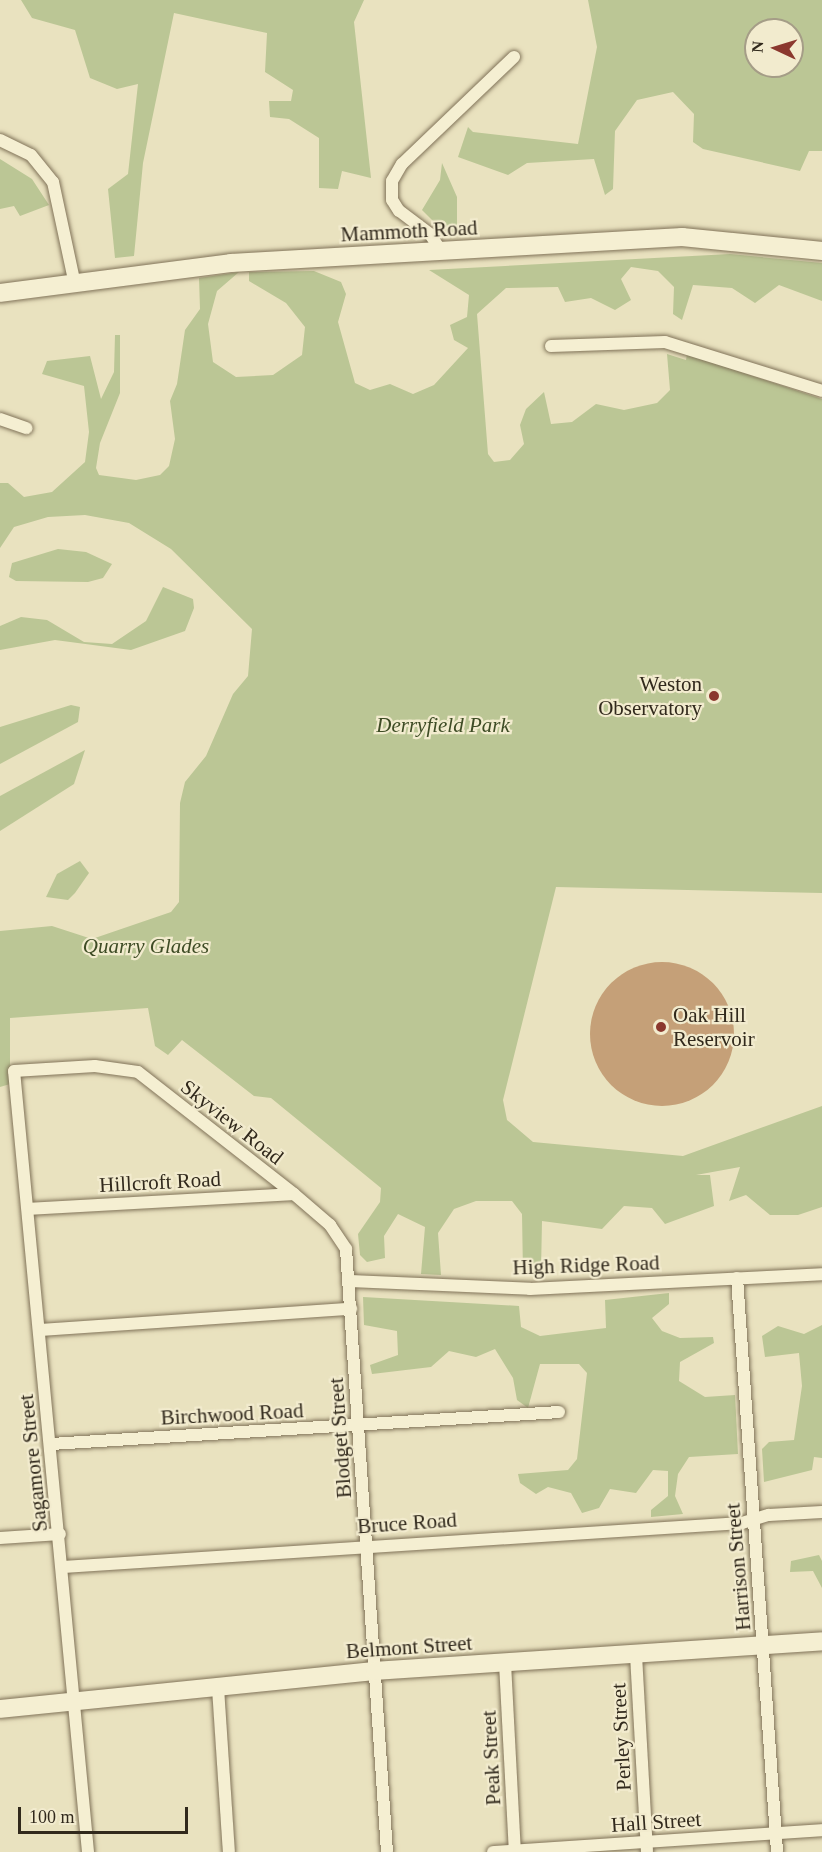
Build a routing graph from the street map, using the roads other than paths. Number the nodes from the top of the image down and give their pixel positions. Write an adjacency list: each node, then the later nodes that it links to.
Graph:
1 (514, 57): 3 (street)
2 (0, 140): 5 (street)
3 (441, 251): 4 (street, Mammoth Road); 5 (street, Mammoth Road)
4 (822, 251)
5 (75, 280): 6 (street, Mammoth Road)
6 (0, 293)
7 (551, 346): 8 (street)
8 (822, 391)
9 (0, 419): 10 (street)
10 (26, 428)
11 (14, 1071): 12 (street, Skyview Road); 13 (street, Sagamore Street)
12 (294, 1194): 13 (street, Hillcroft Road); 16 (street, Skyview Road)
13 (28, 1209): 18 (street, Sagamore Street)
14 (822, 1274): 15 (street, High Ridge Road)
15 (738, 1278): 16 (street, High Ridge Road); 23 (street, Harrison Street)
16 (350, 1281): 17 (street, Skyview Road)
17 (351, 1309): 18 (street); 20 (street, Blodget Street)
18 (39, 1330): 21 (street, Sagamore Street)
19 (559, 1412): 20 (street, Birchwood Road)
20 (360, 1426): 21 (street, Birchwood Road); 26 (street, Blodget Street)
21 (51, 1444): 24 (street, Sagamore Street)
22 (822, 1512): 23 (street, Bruce Road)
23 (754, 1520): 26 (street, Bruce Road); 29 (street, Harrison Street)
24 (60, 1534): 25 (street); 27 (street, Sagamore Street)
25 (0, 1538)
26 (366, 1545): 27 (street, Bruce Road); 32 (street, Blodget Street)
27 (63, 1567): 34 (street, Sagamore Street)
28 (822, 1641): 29 (street, Belmont Street)
29 (764, 1645): 30 (street, Belmont Street); 37 (street, Harrison Street)
30 (636, 1655): 31 (street, Belmont Street); 38 (street, Perley Street)
31 (505, 1663): 32 (street, Belmont Street); 39 (street, Peak Street)
32 (375, 1671): 33 (street, Belmont Street); 42 (street, Blodget Street)
33 (218, 1688): 34 (street, Belmont Street); 41 (street)
34 (75, 1702): 35 (street, Belmont Street); 40 (street, Sagamore Street)
35 (0, 1709)
36 (822, 1830): 37 (street, Hall Street)
37 (776, 1833): 38 (street, Hall Street); 44 (street, Harrison Street)
38 (647, 1847): 39 (street, Hall Street)
39 (515, 1851): 43 (street, Hall Street)
40 (88, 1852)
41 (229, 1852)
42 (387, 1852)
43 (493, 1852)
44 (777, 1852)

